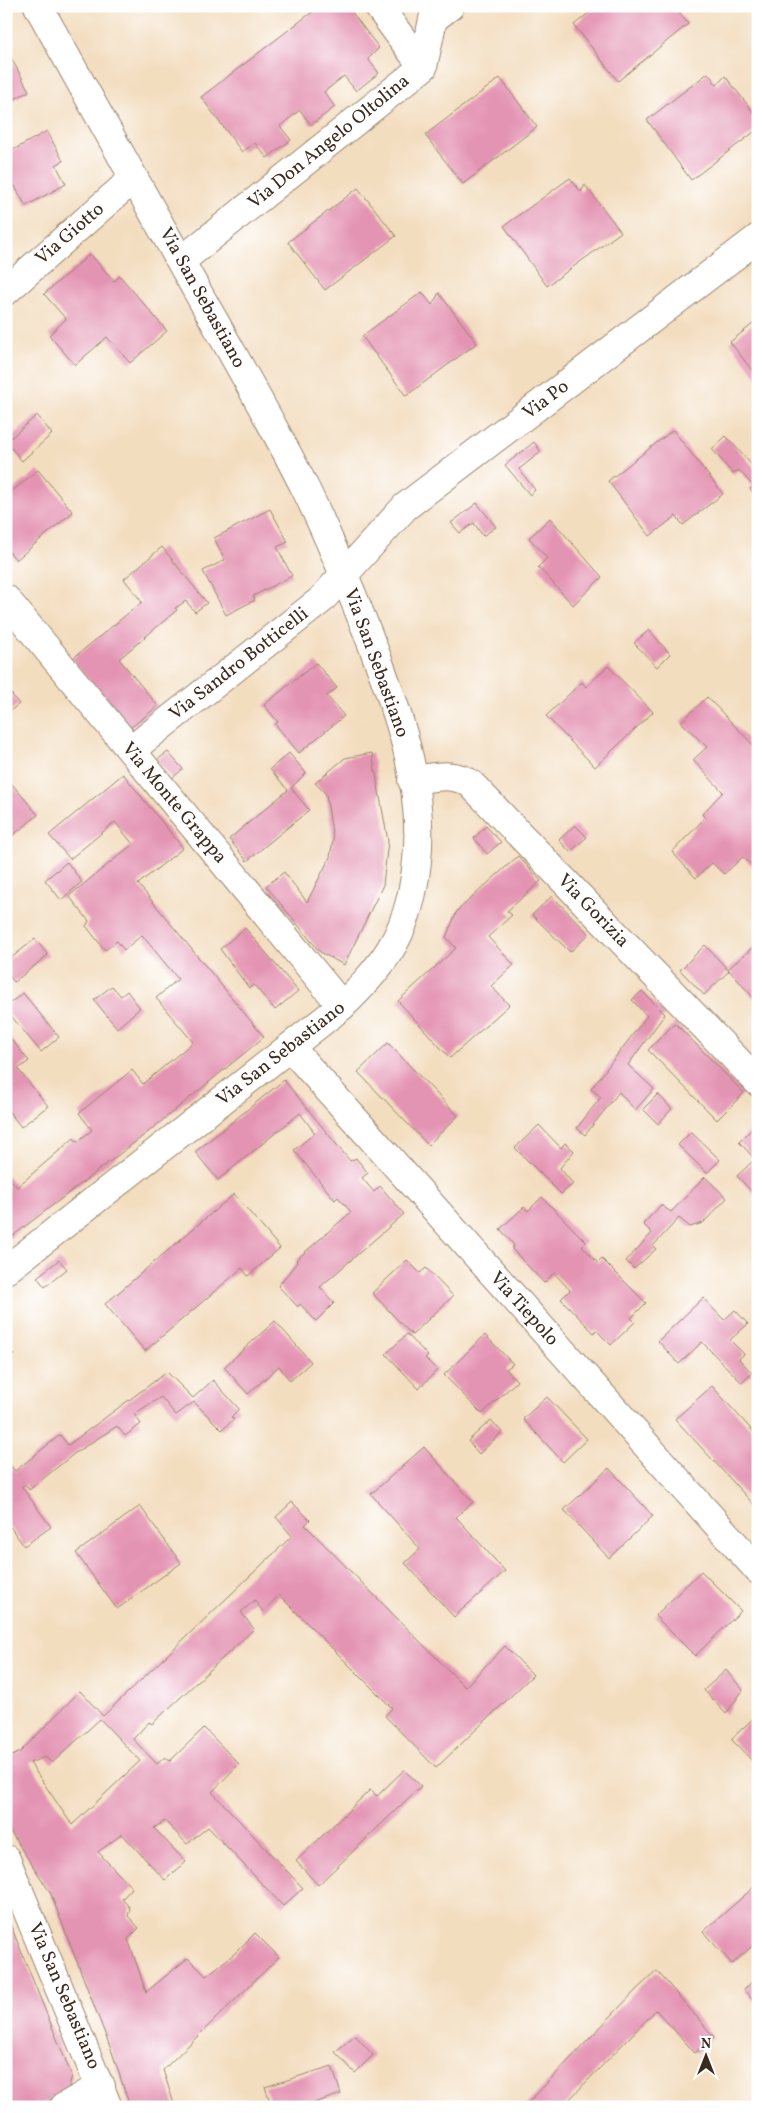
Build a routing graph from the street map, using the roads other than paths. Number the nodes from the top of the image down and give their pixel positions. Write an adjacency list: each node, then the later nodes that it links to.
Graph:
1 (38, 6): 5 (street, Via San Sebastiano)
2 (378, 6): 4 (street)
3 (450, 6): 4 (street, Via Don Angelo Oltolina)
4 (423, 67): 7 (street, Via Don Angelo Oltolina)
5 (134, 178): 7 (street, Via San Sebastiano); 8 (street, Via Giotto)
6 (758, 238): 9 (street, Via Po)
7 (181, 262): 9 (street, Via San Sebastiano)
8 (6, 291)
9 (344, 574): 11 (street, Via Sandro Botticelli); 12 (street, Via San Sebastiano)
10 (6, 599): 11 (street, Via Monte Grappa)
11 (131, 750): 13 (street, Via Monte Grappa)
12 (412, 780): 13 (street, Via San Sebastiano); 15 (street, Via Gorizia)
13 (342, 1006): 14 (street, Via San Sebastiano)
14 (290, 1047): 16 (street, Via San Sebastiano); 17 (street, Via Tiepolo)
15 (758, 1082)
16 (6, 1270)
17 (758, 1570)
18 (6, 1859): 19 (street, Via San Sebastiano)
19 (104, 2096): 20 (street)
20 (64, 2107)

